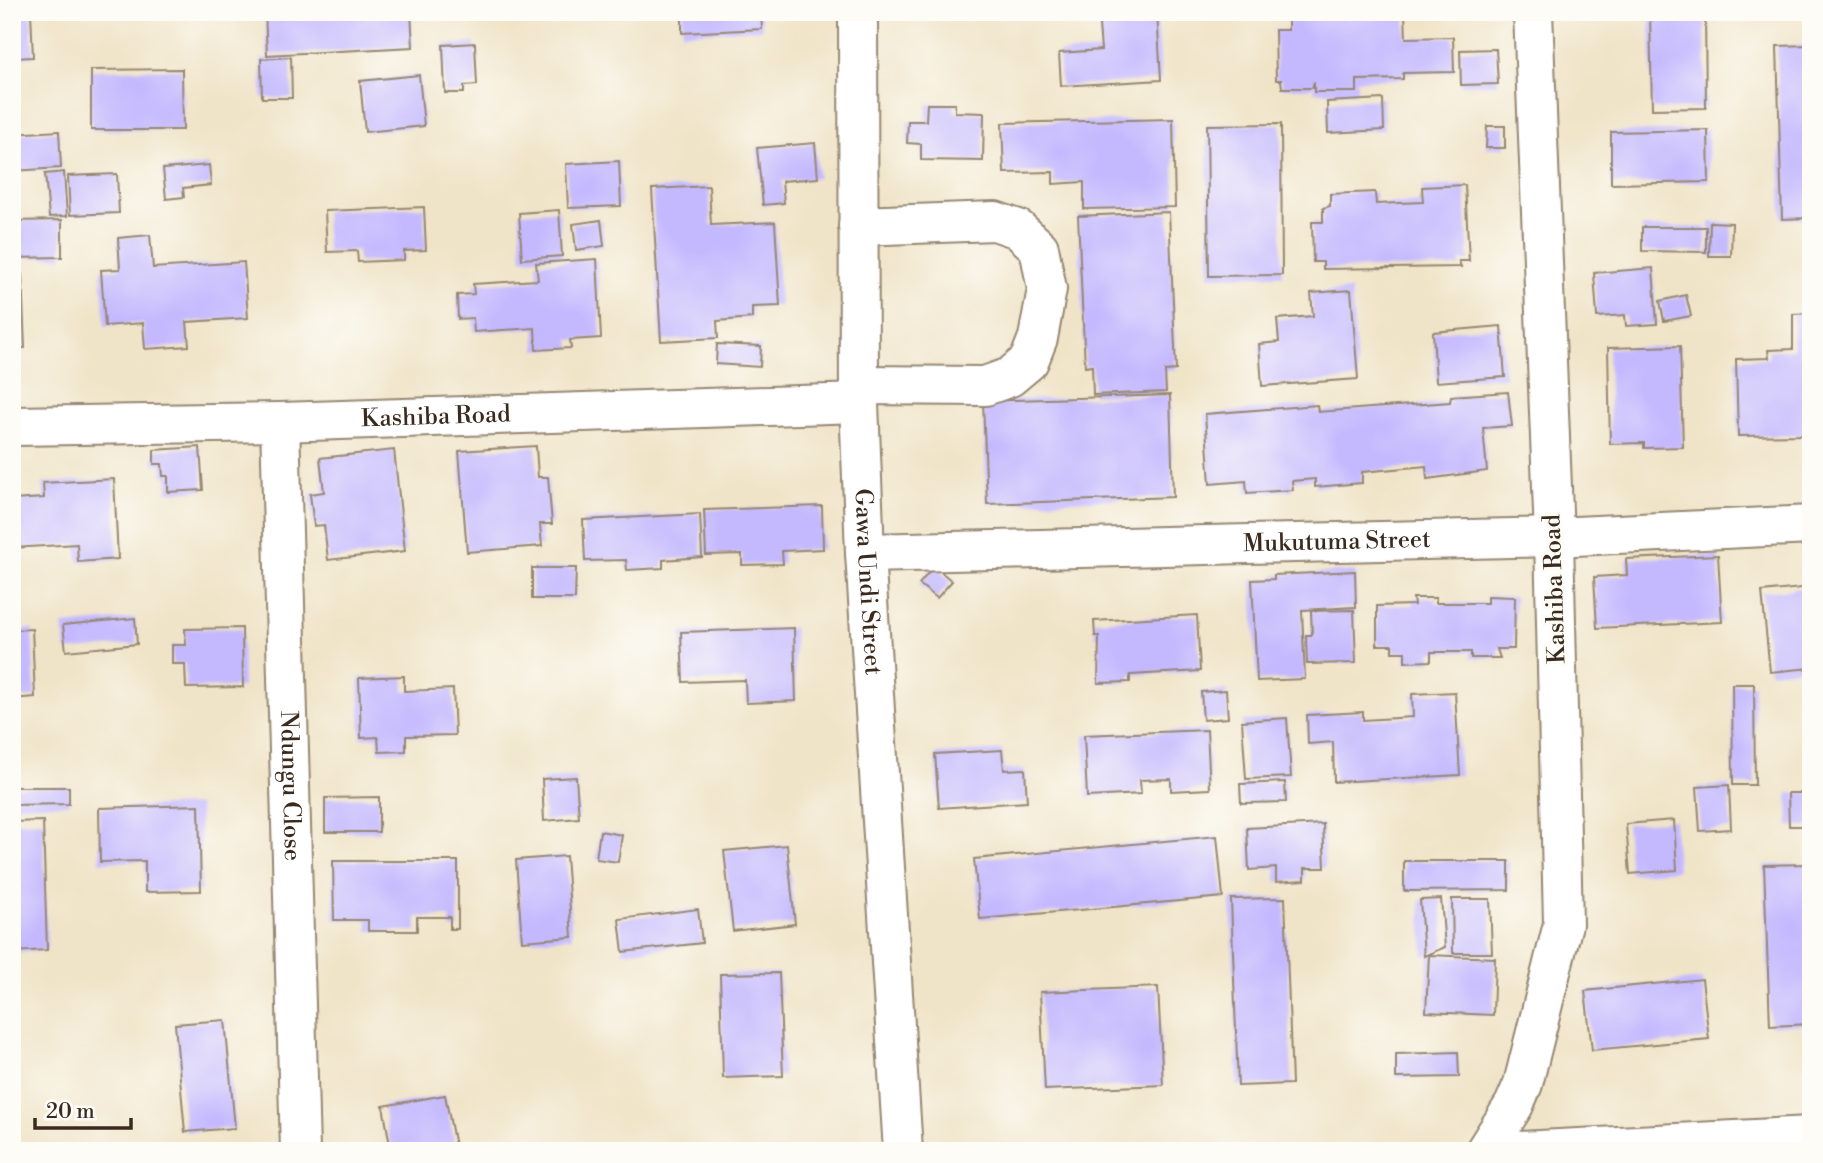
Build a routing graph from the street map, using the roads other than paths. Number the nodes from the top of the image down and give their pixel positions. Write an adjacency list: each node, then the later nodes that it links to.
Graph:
1 (858, 12): 3 (street, Gawa Undi Street)
2 (1533, 12): 8 (street, Kashiba Road)
3 (858, 226): 4 (street, Gawa Undi Street); 4 (street, Kashiba Road)
4 (859, 394): 5 (street, Kashiba Road); 9 (street, Gawa Undi Street)
5 (280, 422): 6 (street, Kashiba Road); 12 (street, Ndungu Close)
6 (12, 426)
7 (1811, 525): 8 (street, Mukutuma Street)
8 (1554, 537): 9 (street, Mukutuma Street); 14 (street, Kashiba Road)
9 (864, 553): 13 (street, Gawa Undi Street)
10 (1811, 1136): 11 (street)
11 (1683, 1147): 15 (street)
12 (300, 1151)
13 (903, 1151)
14 (1485, 1151)
15 (1520, 1151)

